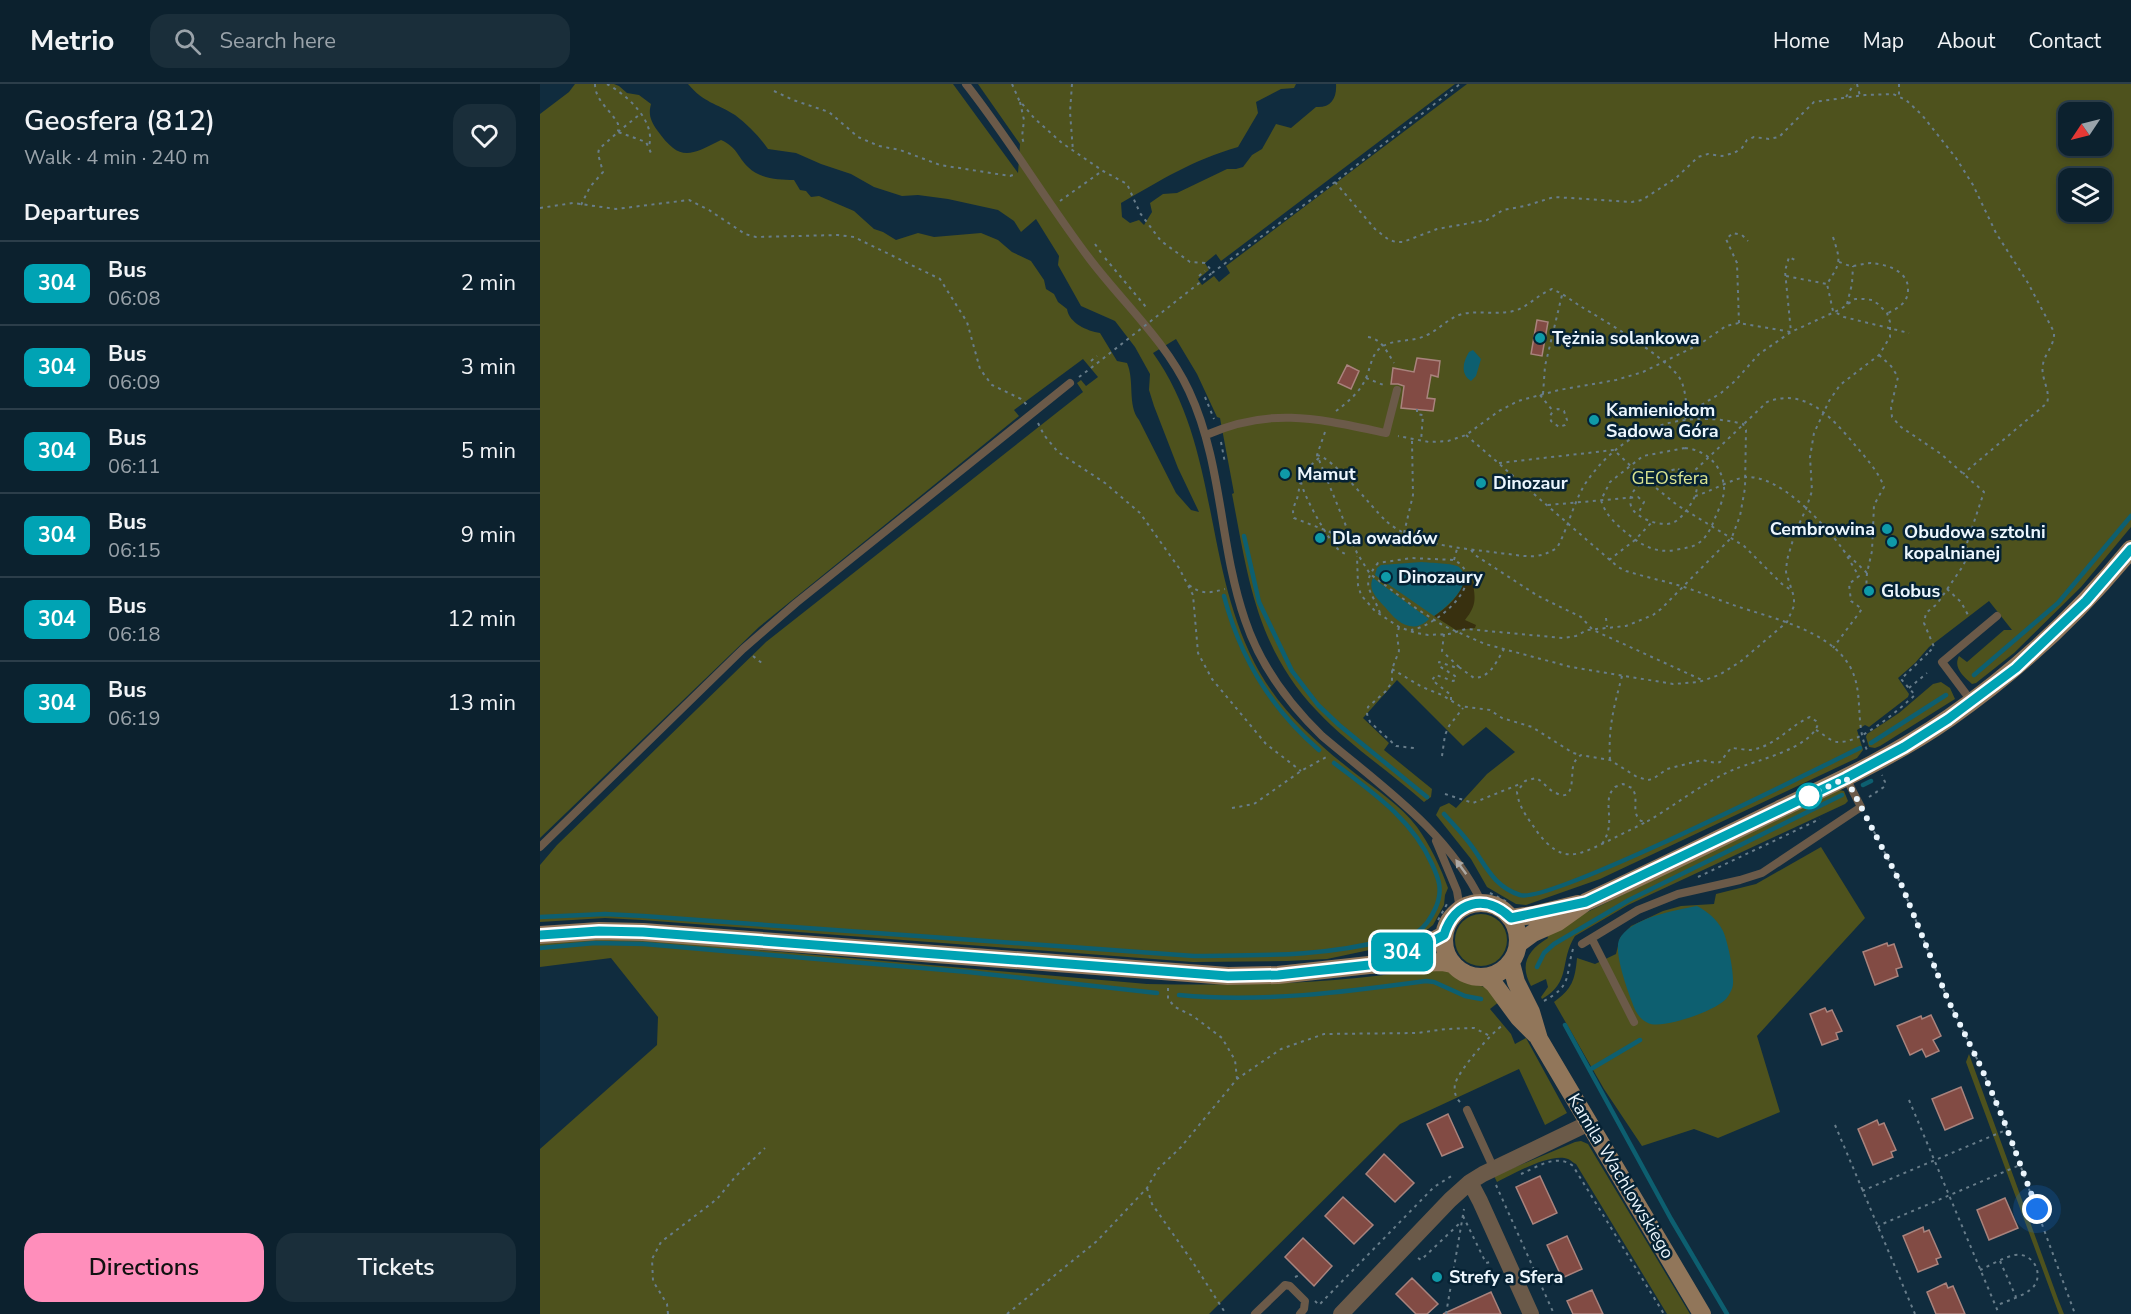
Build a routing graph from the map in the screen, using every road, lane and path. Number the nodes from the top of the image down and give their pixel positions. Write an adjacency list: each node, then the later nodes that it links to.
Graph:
1 (595, 84): 15 (path)
2 (607, 84): 14 (path)
3 (966, 84): 19 (lane)
4 (1012, 84): 13 (path)
5 (1072, 84): 17 (path)
6 (1460, 84): 22 (path)
7 (1855, 84): 10 (path); 12 (path)
8 (1899, 84): 11 (path)
9 (774, 91): 21 (path)
10 (1860, 96): 11 (path); 12 (path)
11 (1899, 97): 75 (path)
12 (1846, 98): 22 (path)
13 (1019, 100): 17 (path); 19 (path)
14 (640, 114): 15 (path); 16 (path)
15 (618, 132): 16 (path); 23 (path)
16 (649, 146): 18 (path)
17 (1073, 150): 20 (path)
18 (651, 153)
19 (1021, 162): 21 (lane)
20 (1103, 171): 24 (path); 32 (path)
21 (1028, 172): 24 (lane)
22 (1335, 182): 32 (path)
23 (581, 204): 25 (path); 59 (path)
24 (1053, 206): 65 (lane)
25 (540, 208)
26 (1833, 237): 29 (path)
27 (1748, 241): 40 (path)
28 (1796, 260): 34 (path)
29 (1839, 262): 30 (path); 35 (path)
30 (1853, 266): 37 (path); 39 (path)
31 (1205, 272): 33 (path)
32 (1212, 272): 52 (path, bridge)
33 (1199, 276)
34 (1786, 276): 35 (path); 42 (path)
35 (1827, 284): 38 (path)
36 (1562, 295): 45 (path); 50 (path); 54 (path)
37 (1846, 304): 38 (path); 39 (path)
38 (1833, 311): 41 (path); 42 (path)
39 (1887, 313): 41 (path)
40 (1739, 323): 42 (path); 50 (path)
41 (1891, 330): 43 (path); 46 (path)
42 (1791, 332): 58 (path)
43 (1909, 333)
44 (1368, 337): 45 (path)
45 (1383, 346): 49 (path); 51 (path)
46 (1879, 355): 57 (path); 75 (path)
47 (1097, 356): 48 (path)
48 (1091, 361)
49 (1394, 363)
50 (1664, 363): 54 (path); 58 (path)
51 (1366, 378): 53 (path); 61 (path)
52 (1070, 383): 59 (lane)
53 (1397, 390): 64 (lane)
54 (1541, 395): 56 (path); 66 (path)
55 (1417, 409): 68 (path)
56 (1553, 411): 56 (path)
57 (1825, 411): 62 (path); 86 (path); 106 (path)
58 (1688, 413): 60 (path)
59 (1034, 414): 107 (path); 153 (lane)
60 (1685, 419): 62 (path); 69 (path)
61 (1329, 421): 63 (lane); 64 (lane); 71 (path)
62 (1743, 424): 70 (path); 77 (path)
63 (1218, 430): 65 (lane); 73 (path)
64 (1386, 433): 67 (path)
65 (1206, 435): 108 (lane)
66 (1466, 435): 68 (path); 72 (path)
67 (1413, 440): 68 (path); 93 (path)
68 (1421, 441)
69 (1614, 450): 72 (path); 74 (path); 84 (path)
70 (1710, 456): 74 (path); 76 (path); 80 (path)
71 (1318, 457): 78 (path); 93 (path); 96 (path)
72 (1499, 463): 85 (path)
73 (1225, 464)
74 (1630, 466): 79 (path); 83 (path)
75 (1963, 474): 110 (path)
76 (1690, 475): 79 (path); 81 (path)
77 (1746, 477): 80 (path); 86 (path); 94 (path)
78 (1300, 480): 92 (path); 92 (path)
79 (1646, 480): 82 (path); 87 (path)
80 (1724, 485): 81 (path); 91 (path)
81 (1695, 496): 87 (path)
82 (1630, 497): 83 (path); 88 (path); 88 (path)
83 (1601, 500): 84 (path); 95 (path)
84 (1576, 502): 85 (path); 90 (path)
85 (1548, 505): 90 (path)
86 (1806, 509): 100 (path); 111 (path)
87 (1686, 511): 89 (path); 91 (path)
88 (1638, 514): 89 (path)
89 (1653, 522): 95 (path)
90 (1568, 524): 99 (path); 103 (path)
91 (1712, 526): 94 (path); 95 (path)
92 (1325, 530): 96 (path); 102 (path)
93 (1404, 533): 97 (path)
94 (1732, 537): 109 (path); 111 (path)
95 (1635, 540): 103 (path)
96 (1354, 546): 101 (path)
97 (1458, 548): 99 (path); 104 (path)
98 (2131, 549): 134 (street)
99 (1471, 550): 122 (path)
100 (1844, 550): 106 (path); 125 (path)
101 (1357, 553): 105 (path); 113 (path)
102 (1348, 555)
103 (1609, 560): 109 (path)
104 (1454, 561): 105 (path); 117 (path)
105 (1370, 573): 113 (path); 117 (path)
106 (1867, 573): 112 (path)
107 (1186, 583): 108 (path); 144 (path)
108 (1236, 587): 138 (lane)
109 (1683, 587): 118 (path); 120 (path)
110 (1947, 589): 114 (path); 132 (path)
111 (1791, 590): 118 (path)
112 (1866, 591)
113 (1381, 615): 119 (path)
114 (1968, 615)
115 (1997, 616): 134 (lane)
116 (1606, 618): 120 (path)
117 (1435, 620): 121 (path); 123 (path)
118 (1787, 622): 125 (path); 131 (path)
119 (1399, 627): 121 (path); 128 (path)
120 (1607, 627): 122 (path)
121 (1408, 630): 124 (path)
122 (1593, 630): 123 (path); 131 (path)
123 (1457, 632): 124 (path); 126 (path)
124 (1443, 634): 127 (path)
125 (1833, 648): 137 (path)
126 (1504, 649): 127 (path); 130 (path)
127 (1459, 667): 133 (path)
128 (1392, 669): 133 (path); 139 (path)
129 (1927, 673): 132 (path)
130 (1622, 676): 131 (path); 143 (path)
131 (1703, 681)
132 (1909, 688): 137 (path)
133 (1451, 700): 135 (path)
134 (1972, 702): 142 (street)
135 (1464, 707): 140 (path); 141 (path)
136 (1816, 730): 137 (path); 143 (path); 150 (path)
137 (1862, 735): 142 (path)
138 (1336, 748): 144 (path); 151 (lane)
139 (1414, 748)
140 (1581, 755): 143 (path); 146 (path)
141 (1442, 756)
142 (1872, 759): 145 (street); 148 (path)
143 (1610, 760)
144 (1301, 771): 149 (path)
145 (1846, 778): 148 (lane); 155 (street)
146 (1522, 783): 147 (path); 152 (path)
147 (1445, 794)
148 (1860, 805): 160 (lane); 178 (path)
149 (1232, 808)
150 (1648, 821): 152 (path); 152 (path)
151 (1434, 835): 154 (lane, one-way to 151); 156 (lane)
152 (1602, 844)
153 (540, 847)
154 (1484, 897): 156 (street); 157 (path); 157 (street)
155 (1586, 902): 157 (street); 161 (street)
156 (1460, 909): 159 (street)
157 (1512, 912): 161 (street)
158 (540, 935): 166 (street)
159 (1444, 935): 164 (street); 165 (street)
160 (1592, 939): 162 (lane); 168 (lane)
161 (1518, 944): 163 (street)
162 (1582, 944)
163 (1511, 963): 167 (street); 171 (street, Kamila Wachlowskiego)
164 (1452, 964): 165 (street); 167 (street)
165 (1369, 965): 166 (street)
166 (1167, 972): 172 (path)
167 (1486, 977): 171 (street, Kamila Wachlowskiego)
168 (1634, 1022)
169 (1504, 1024): 170 (path)
170 (1490, 1036): 172 (path); 173 (path)
171 (1539, 1039): 176 (street, Kamila Wachlowskiego)
172 (1238, 1079): 186 (path)
173 (1456, 1098): 175 (path); 175 (path)
174 (1909, 1100): 180 (path)
175 (1463, 1108): 183 (lane)
176 (1589, 1122): 183 (street); 209 (street, Kamila Wachlowskiego)
177 (1835, 1125): 187 (path)
178 (2007, 1129): 180 (path); 181 (path)
179 (765, 1149): 200 (path)
180 (1934, 1161): 187 (path); 188 (path)
181 (2020, 1165): 188 (path); 212 (path)
182 (1454, 1175): 198 (path)
183 (1492, 1175): 185 (street)
184 (1518, 1176): 208 (path)
185 (1470, 1182): 205 (street); 207 (street)
186 (1147, 1188): 201 (path); 202 (path)
187 (1863, 1191): 191 (path)
188 (1949, 1195): 191 (path); 194 (path)
189 (1463, 1215): 192 (path)
190 (1461, 1222): 206 (path)
191 (1878, 1228): 210 (path)
192 (1492, 1261)
193 (2000, 1261): 194 (path); 197 (path); 197 (path)
194 (1980, 1270): 199 (path)
195 (1302, 1274): 196 (path)
196 (1299, 1285)
197 (2016, 1297): 199 (path)
198 (1312, 1298)
199 (1996, 1306): 211 (path)
200 (668, 1314)
201 (1007, 1314)
202 (1226, 1314)
203 (1255, 1314): 204 (lane)
204 (1300, 1314)
205 (1341, 1314)
206 (1446, 1314)
207 (1531, 1314)
208 (1664, 1314)
209 (1702, 1314)
210 (1915, 1314)
211 (1999, 1314)
212 (2075, 1314)

